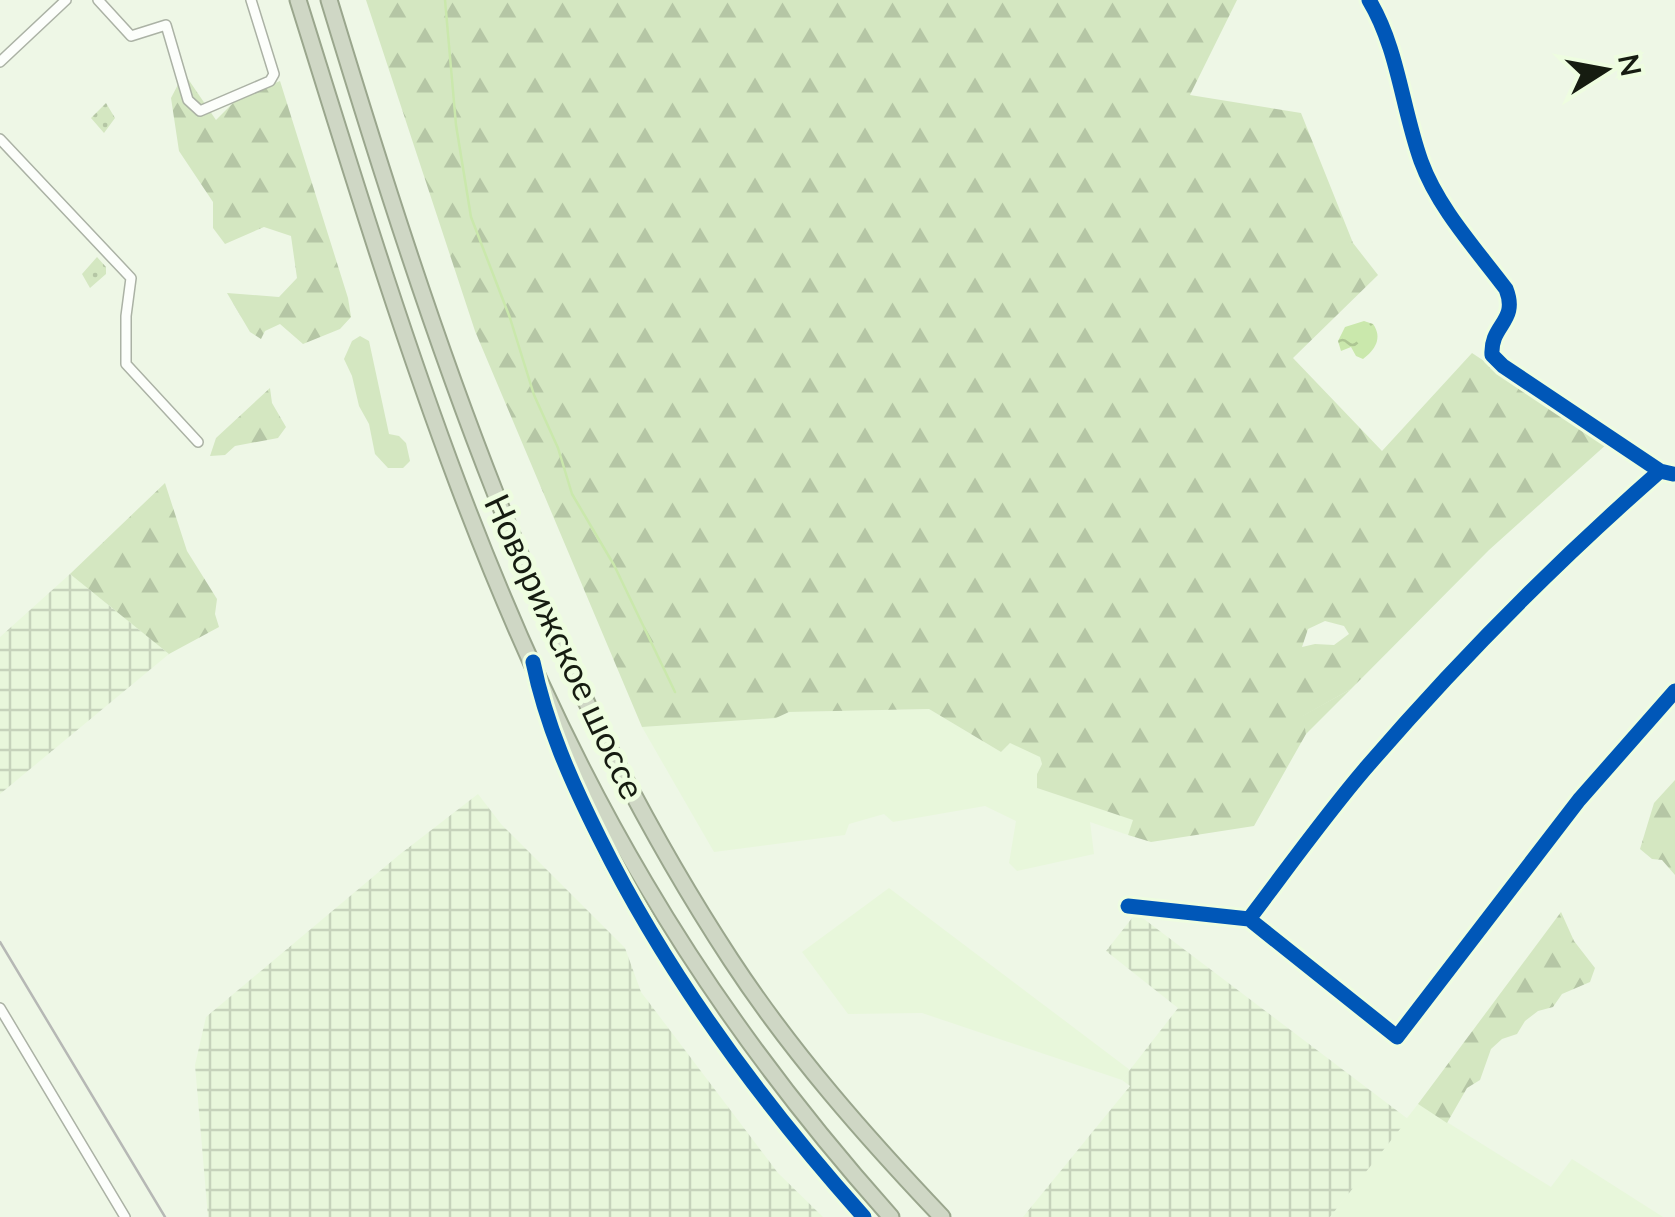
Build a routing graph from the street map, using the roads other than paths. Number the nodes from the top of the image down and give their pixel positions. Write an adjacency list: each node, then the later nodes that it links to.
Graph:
1 (66, 0): 7 (street)
2 (98, 0): 3 (street)
3 (251, 0)
4 (298, 0): 12 (highway, Новорижское шоссе)
5 (329, 0): 20 (highway, Новорижское шоссе)
6 (1369, 0): 10 (street)
7 (0, 62)
8 (0, 139): 9 (street)
9 (198, 442)
10 (1660, 471): 11 (street); 15 (street)
11 (1675, 474)
12 (533, 662): 18 (street); 19 (highway, Новорижское шоссе)
13 (1675, 691): 15 (street)
14 (1128, 906): 15 (street)
15 (1249, 919)
16 (0, 1008): 17 (street)
17 (125, 1217)
18 (864, 1217)
19 (891, 1217)
20 (942, 1217)

